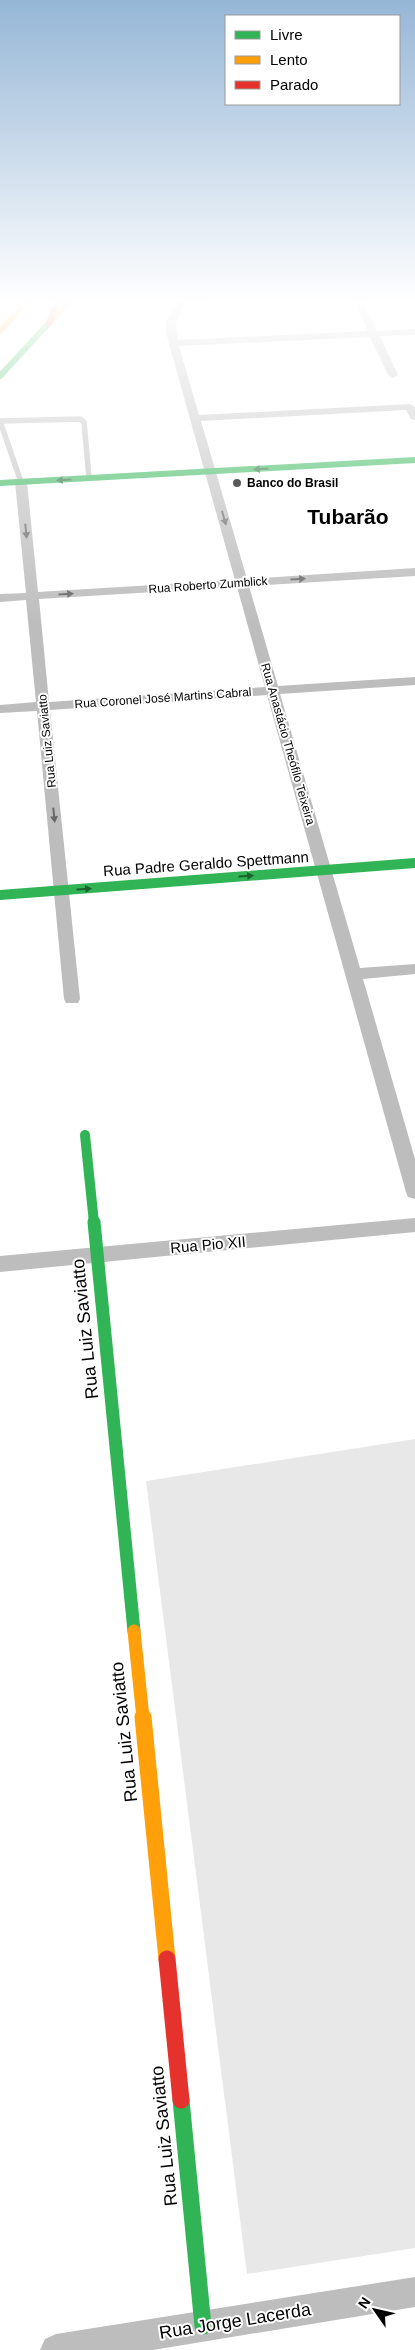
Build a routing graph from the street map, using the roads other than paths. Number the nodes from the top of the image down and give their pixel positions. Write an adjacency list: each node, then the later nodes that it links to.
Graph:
1 (192, 408): 3 (street, Rua Anastácio Theófilo Teixeira)
2 (413, 412): 3 (street)
3 (195, 418): 6 (street, Rua Anastácio Theófilo Teixeira)
4 (1, 421): 7 (lane); 8 (lane)
5 (415, 460): 6 (main road, one-way to 6)
6 (210, 472): 7 (main road); 11 (street, Rua Anastácio Theófilo Teixeira, one-way to 11)
7 (90, 478): 8 (main road, one-way to 8)
8 (21, 482): 9 (main road); 12 (street, Rua Luiz Saviatto, one-way to 12)
9 (0, 483)
10 (415, 572): 11 (street, Rua Roberto Zumblick, one-way to 10)
11 (242, 583): 12 (street, Rua Roberto Zumblick, one-way to 11); 15 (street, Rua Anastácio Theófilo Teixeira)
12 (32, 596): 13 (street, Rua Roberto Zumblick); 16 (street, Rua Luiz Saviatto)
13 (0, 598)
14 (415, 681): 15 (street, Rua Coronel José Martins Cabral)
15 (273, 690): 16 (street, Rua Coronel José Martins Cabral); 19 (street, Rua Anastácio Theófilo Teixeira)
16 (43, 706): 17 (street, Rua Coronel José Martins Cabral); 20 (street, Rua Luiz Saviatto, one-way to 20)
17 (0, 709)
18 (415, 863): 19 (main road, Rua Padre Geraldo Spettmann)
19 (324, 870): 20 (main road, Rua Padre Geraldo Spettmann, one-way to 19); 23 (street, Rua Anastácio Theófilo Teixeira)
20 (61, 891): 21 (main road, Rua Padre Geraldo Spettmann); 24 (street, Rua Luiz Saviatto)
21 (0, 895)
22 (415, 969): 23 (street)
23 (353, 974): 26 (street, Rua Anastácio Theófilo Teixeira)
24 (72, 999)
25 (85, 1135): 28 (main road, Rua Luiz Saviatto)
26 (415, 1192)
27 (415, 1225): 28 (street, Rua Pio XII)
28 (98, 1255): 29 (street, Rua Pio XII); 31 (main road, Rua Luiz Saviatto)
29 (0, 1264)
30 (415, 2292): 31 (street, Rua Jorge Lacerda)
31 (203, 2326): 32 (street, Rua Jorge Lacerda)
32 (56, 2350)

